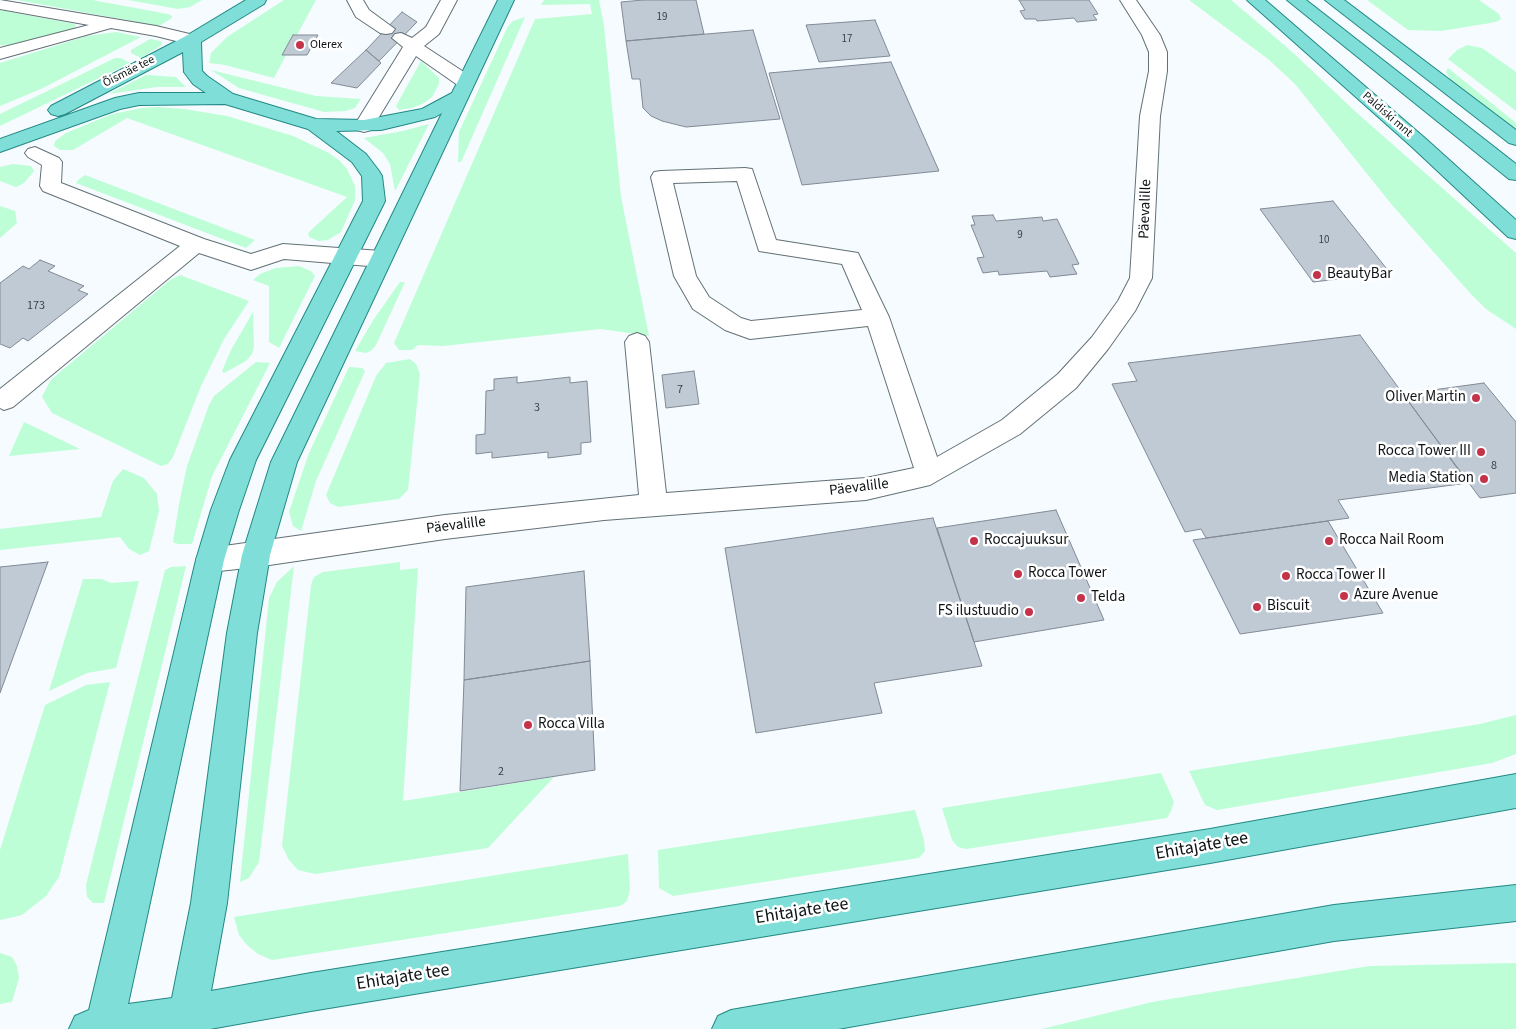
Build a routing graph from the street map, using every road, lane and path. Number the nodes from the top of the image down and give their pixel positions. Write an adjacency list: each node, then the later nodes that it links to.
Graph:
1 (258, 0): 12 (main road, Õismäe tee)
2 (355, 0): 11 (street)
3 (449, 0): 11 (street)
4 (506, 0): 14 (main road)
5 (1128, 0): 31 (street, Päevalille)
6 (1255, 0): 19 (main road, Paldiski mnt)
7 (1295, 0): 22 (main road)
8 (1333, 0): 18 (main road)
9 (0, 4): 10 (street)
10 (110, 24): 12 (street); 13 (street)
11 (400, 38): 14 (street); 17 (street)
12 (192, 40): 15 (main road); 20 (main road, Õismäe tee)
13 (0, 54)
14 (463, 89): 17 (main road); 27 (main road)
15 (226, 98): 16 (main road); 20 (main road)
16 (315, 125): 17 (main road); 26 (main road)
17 (364, 126)
18 (1516, 139)
19 (1420, 143): 23 (main road); 24 (main road, Paldiski mnt)
20 (0, 145)
21 (35, 153): 25 (street)
22 (1516, 174)
23 (1516, 208)
24 (1516, 232)
25 (196, 244): 26 (street); 30 (street)
26 (346, 256): 27 (street); 34 (main road)
27 (381, 259): 33 (main road)
28 (877, 318): 28 (street); 31 (street)
29 (637, 342): 32 (street)
30 (4, 400)
31 (929, 473): 32 (street, Päevalille)
32 (654, 505): 33 (street, Päevalille)
33 (256, 555): 34 (street, Päevalille); 37 (main road)
34 (210, 560): 38 (main road)
35 (1516, 791): 37 (main road, Ehitajate tee)
36 (1516, 903): 39 (main road)
37 (182, 1024): 38 (main road, Ehitajate tee)
38 (101, 1028)
39 (731, 1029)

